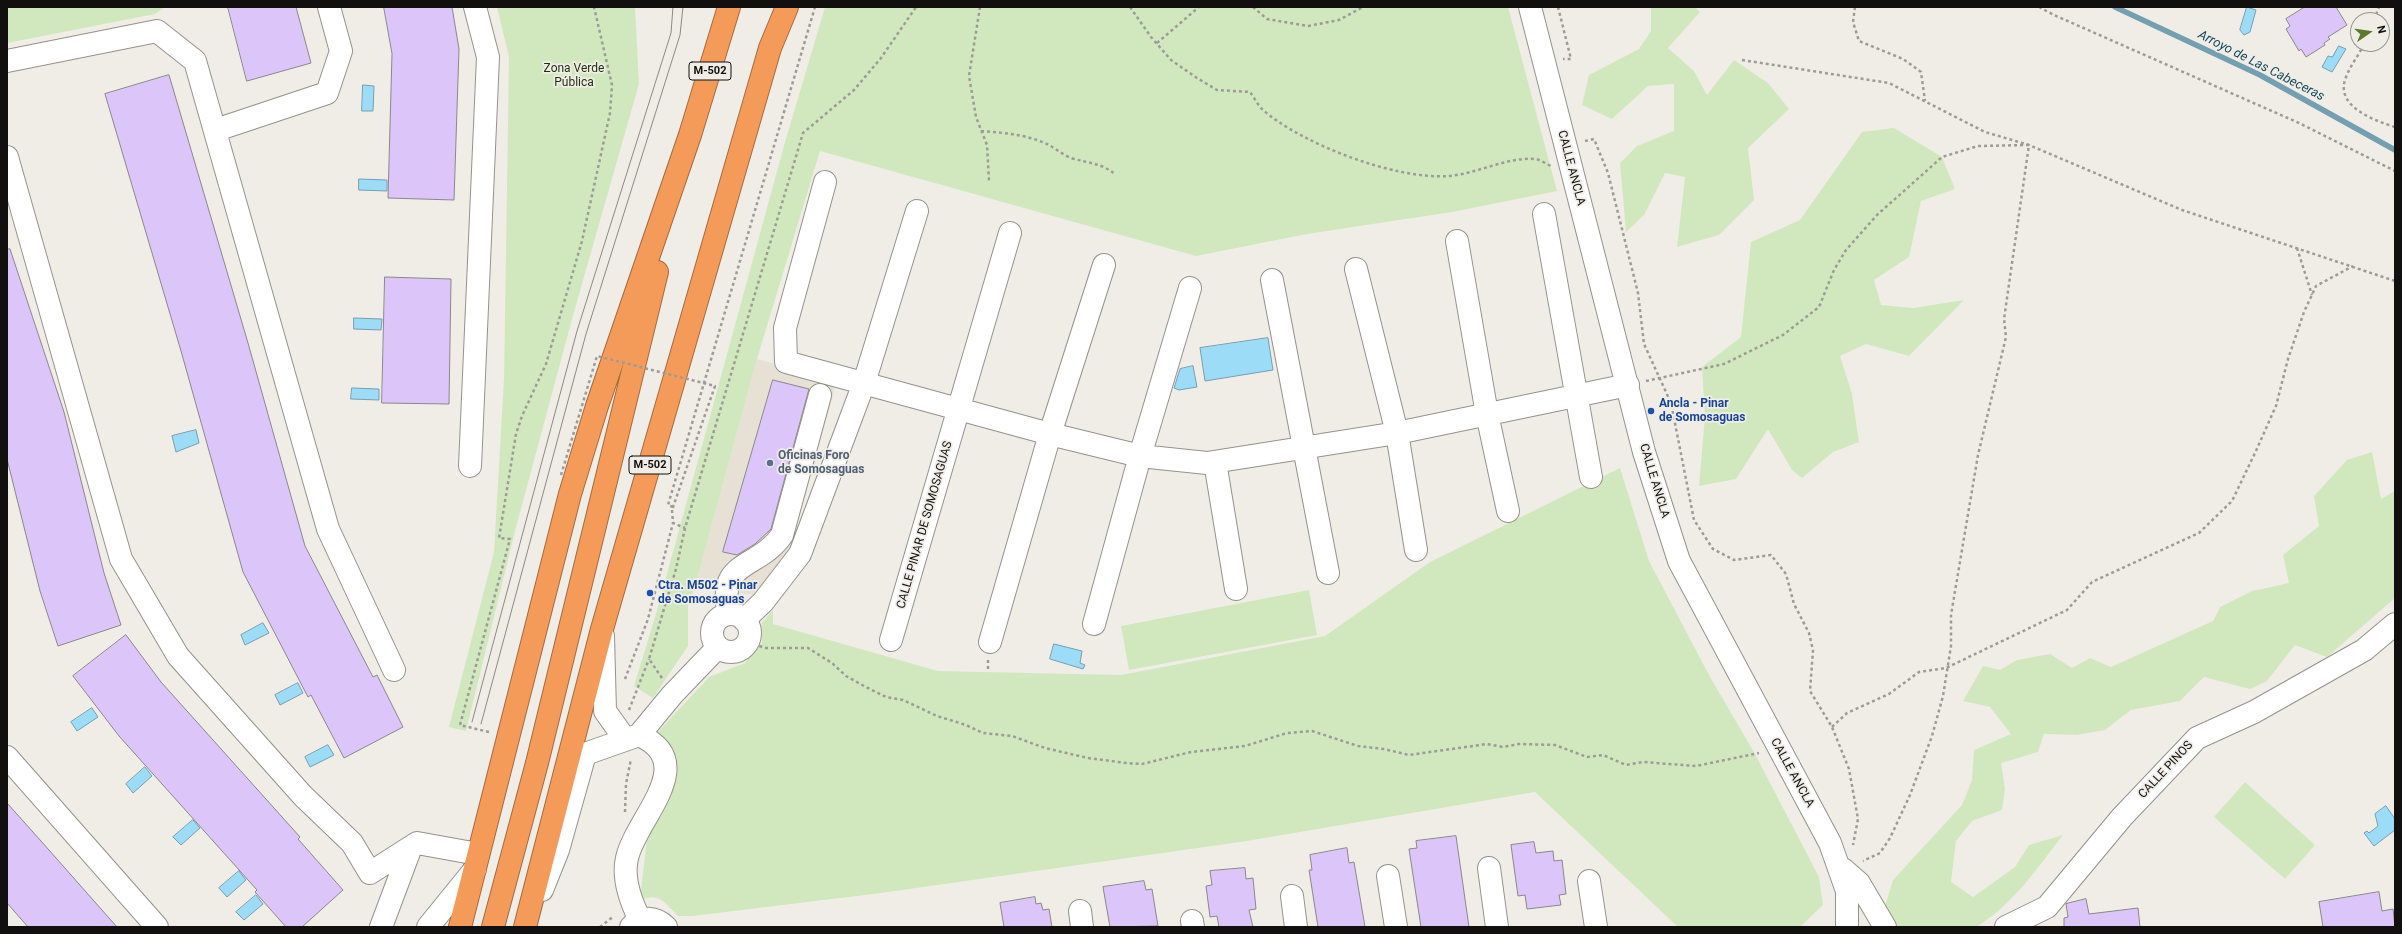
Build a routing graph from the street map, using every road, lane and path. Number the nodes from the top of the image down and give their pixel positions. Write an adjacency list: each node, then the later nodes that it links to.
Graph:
1 (329, 7): 24 (street)
2 (475, 7): 58 (street)
3 (594, 7): 83 (path)
4 (729, 7): 26 (highway, M-502)
5 (787, 7): 71 (highway, M-502)
6 (815, 7): 61 (path)
7 (916, 7): 64 (path)
8 (980, 7): 25 (path)
9 (1130, 7): 17 (path)
10 (1199, 7): 17 (path)
11 (1253, 7): 12 (path)
12 (1363, 7)
13 (1530, 7): 28 (street, CALLE ANCLA)
14 (1558, 7): 19 (path)
15 (1855, 7): 22 (path)
16 (2040, 7): 30 (path)
17 (1157, 43): 28 (path)
18 (2360, 52): 23 (path)
19 (1557, 60)
20 (1742, 60): 22 (path)
21 (7, 61): 24 (street)
22 (1925, 101): 27 (path)
23 (2395, 127)
24 (216, 130): 78 (street)
25 (981, 131): 31 (path); 32 (path)
26 (690, 135): 87 (highway, M-502); 99 (highway, M-502)
27 (2029, 145): 38 (path); 46 (path); 77 (path)
28 (1574, 152): 46 (path); 48 (street, CALLE ANCLA)
29 (7, 157): 86 (street)
30 (2395, 171)
31 (1116, 175)
32 (989, 181)
33 (825, 182): 47 (street)
34 (917, 211): 47 (street)
35 (1544, 214): 50 (street)
36 (1010, 233): 51 (street, CALLE PINAR DE SOMOSAGUAS)
37 (1457, 241): 52 (street)
38 (2297, 248): 40 (path); 45 (path)
39 (1104, 265): 54 (street)
40 (2353, 266): 43 (path); 45 (path)
41 (1356, 268): 53 (street)
42 (1272, 280): 55 (street)
43 (2395, 281)
44 (1190, 288): 56 (street)
45 (2312, 295): 77 (path)
46 (1660, 378): 48 (path); 81 (path)
47 (864, 383): 51 (street); 68 (street)
48 (1628, 385): 50 (street); 84 (street, CALLE ANCLA)
49 (820, 395): 68 (street)
50 (1576, 395): 52 (street); 60 (street)
51 (960, 410): 54 (street); 72 (street, CALLE PINAR DE SOMOSAGUAS)
52 (1487, 414): 53 (street); 62 (street)
53 (1397, 433): 55 (street); 65 (street)
54 (1050, 434): 56 (street); 74 (street)
55 (1306, 446): 57 (street); 66 (street)
56 (1140, 456): 57 (street); 69 (street)
57 (1215, 462): 67 (street)
58 (470, 466)
59 (561, 475): 61 (path, bridge)
60 (1591, 477)
61 (672, 508): 63 (path)
62 (1508, 511)
63 (673, 523): 64 (path); 79 (path)
64 (685, 528): 76 (path)
65 (1416, 550)
66 (1328, 573)
67 (1236, 589)
68 (736, 617): 73 (street); 75 (street)
69 (1094, 624)
70 (2395, 624): 108 (street, CALLE PINOS)
71 (602, 629): 82 (street); 100 (highway, M-502)
72 (892, 640)
73 (748, 642): 75 (street); 84 (path)
74 (990, 642)
75 (718, 647): 80 (street)
76 (649, 659): 80 (path); 82 (path)
77 (1946, 668): 81 (path); 92 (path)
78 (394, 670)
79 (624, 683)
80 (672, 695): 82 (street)
81 (1832, 727): 88 (path)
82 (629, 732): 94 (street); 100 (street)
83 (488, 740)
84 (1777, 746): 88 (street, CALLE ANCLA)
85 (7, 757): 95 (street)
86 (411, 847): 87 (street); 96 (street)
87 (476, 862): 97 (street); 98 (highway, M-502)
88 (1837, 862): 92 (street); 106 (street, CALLE ANCLA)
89 (1489, 868): 104 (street)
90 (1388, 876): 103 (street)
91 (1589, 881): 105 (street)
92 (1859, 883): 107 (street)
93 (1292, 896): 102 (street)
94 (636, 923): 101 (street)
95 (157, 927)
96 (381, 927)
97 (428, 927)
98 (460, 927)
99 (493, 927)
100 (527, 927)
101 (666, 927)
102 (1296, 927)
103 (1396, 927)
104 (1497, 927)
105 (1596, 927)
106 (1847, 927)
107 (1885, 927)
108 (2006, 927)

